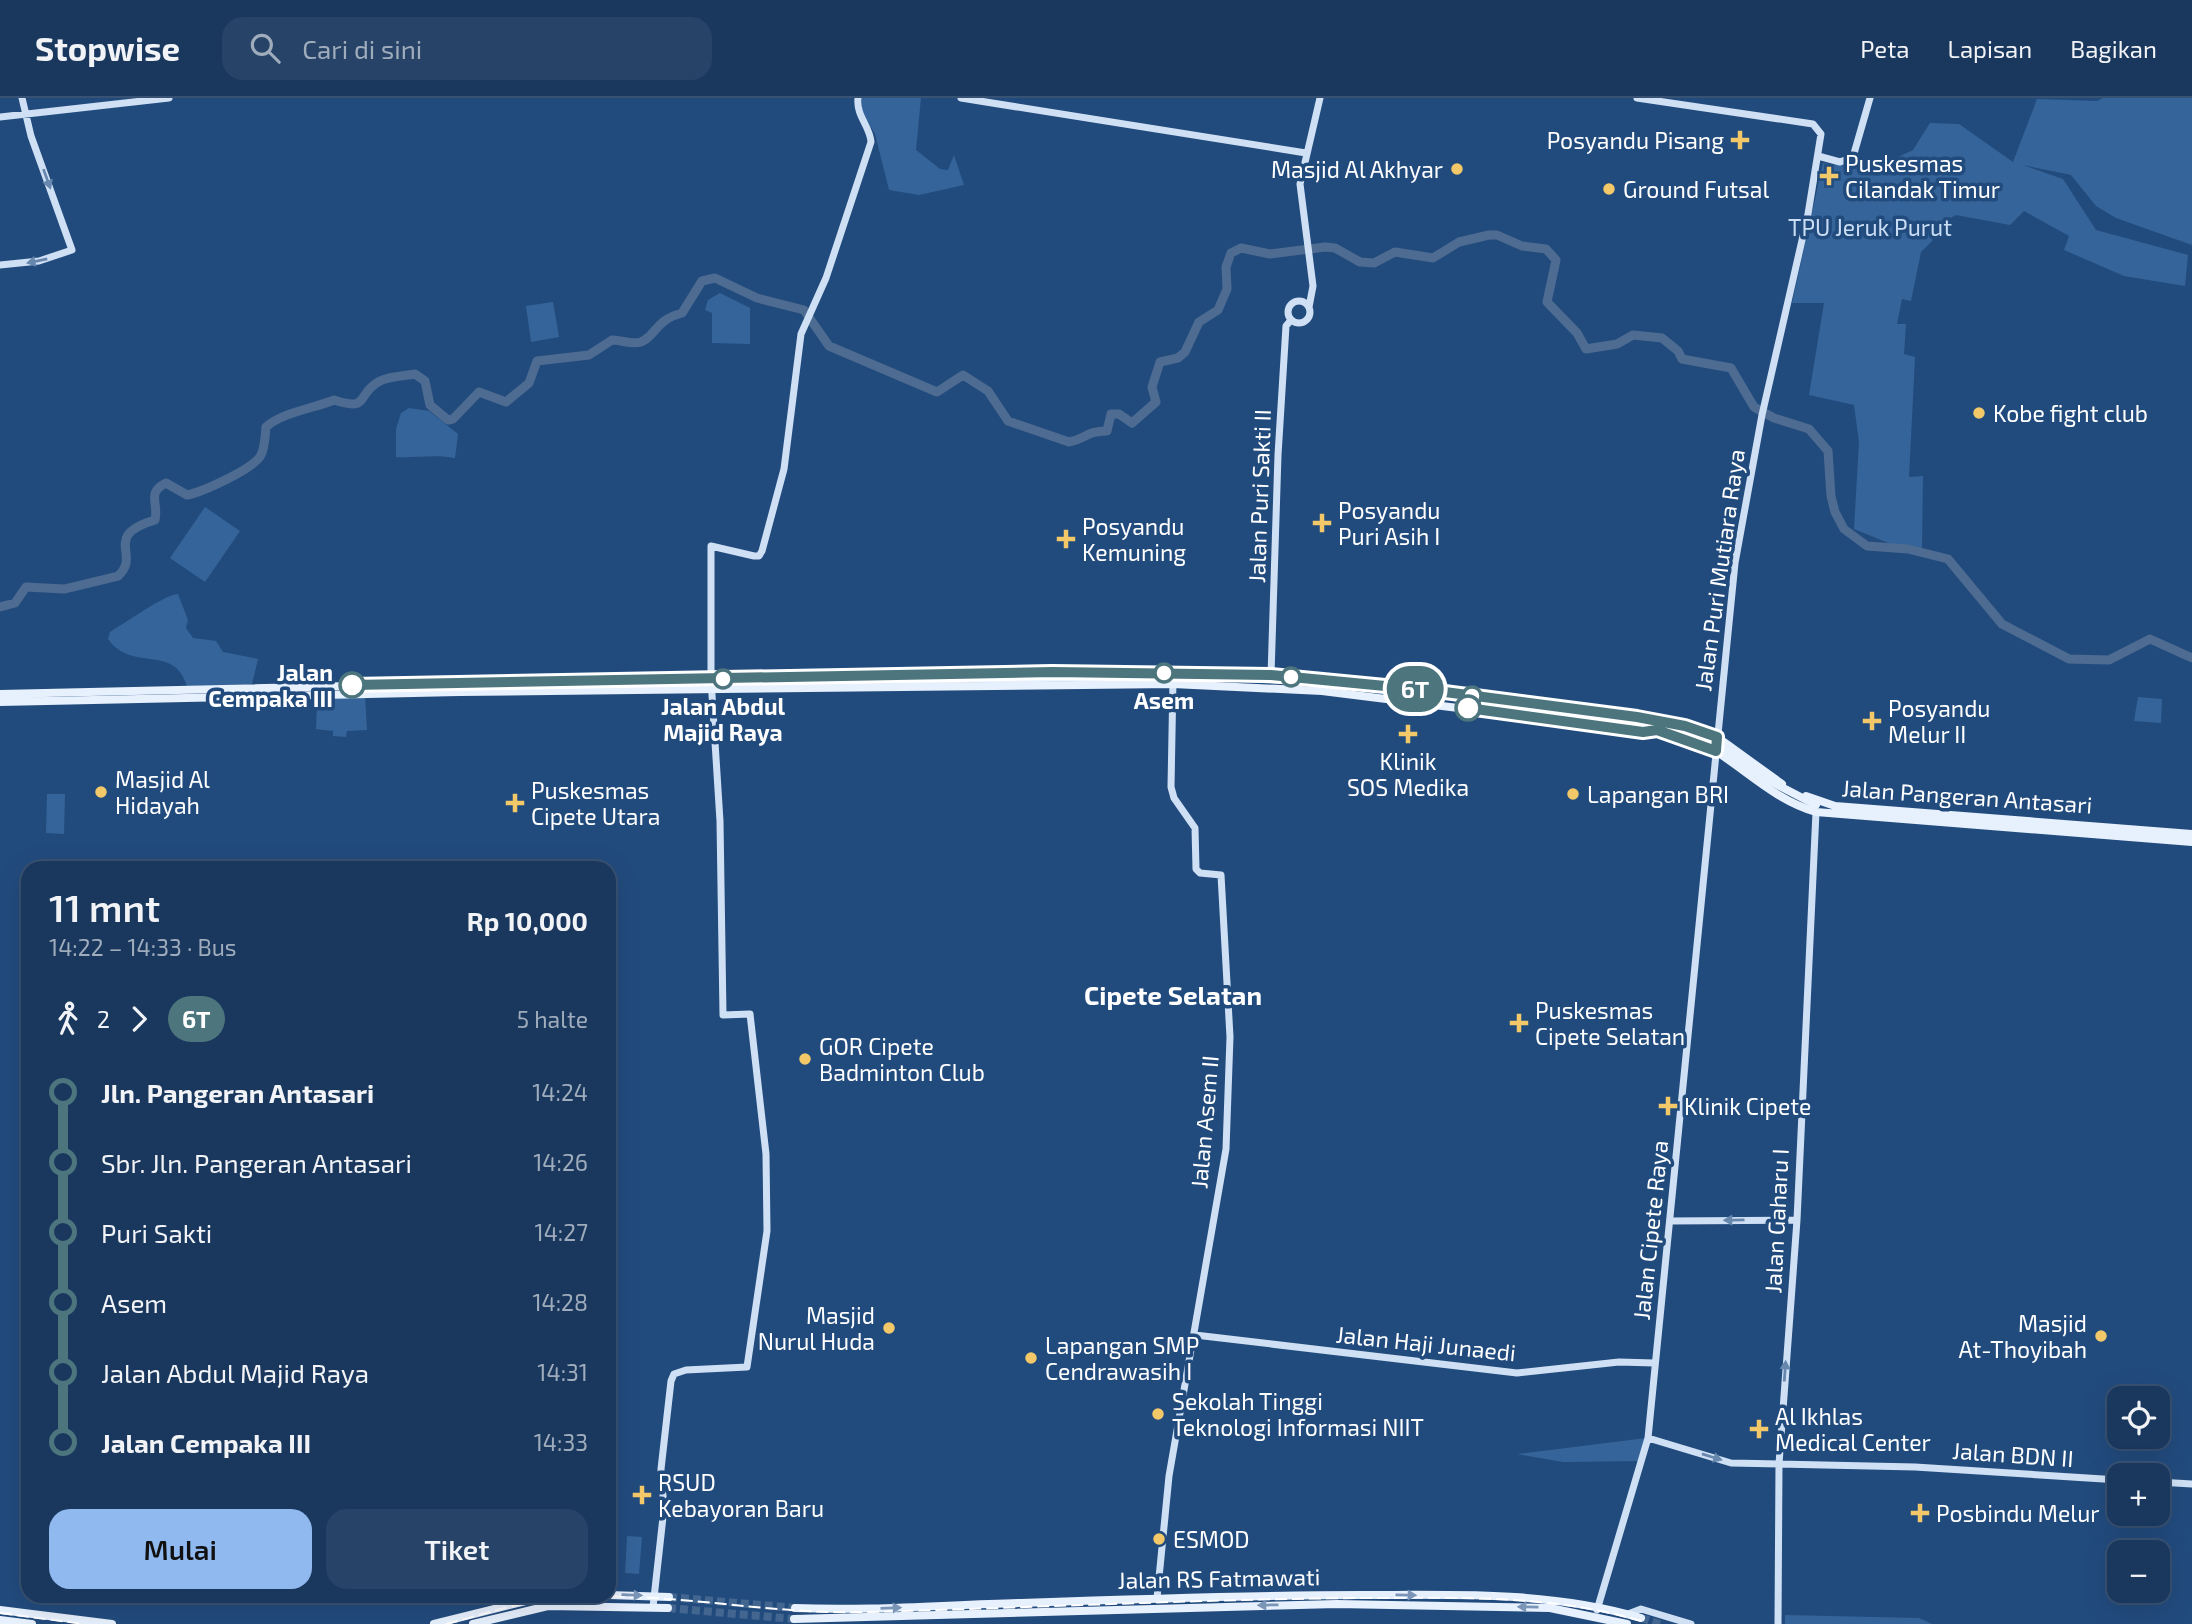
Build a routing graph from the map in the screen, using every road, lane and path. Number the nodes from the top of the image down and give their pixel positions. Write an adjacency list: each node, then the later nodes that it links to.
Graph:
1 (22, 98): 8 (street)
2 (169, 98): 8 (street)
3 (858, 98): 18 (street)
4 (961, 98): 10 (street)
5 (1320, 98): 10 (street)
6 (1637, 98): 11 (street, Jalan Puri Mutiara Raya)
7 (1870, 98): 11 (street)
8 (25, 114): 9 (street); 12 (street, one-way to 12)
9 (0, 117)
10 (1306, 153): 13 (street)
11 (1818, 156): 26 (street, Jalan Puri Mutiara Raya)
12 (0, 265)
13 (1309, 307): 14 (street); 14 (street)
14 (1290, 320): 17 (street, Jalan Puri Sakti II)
15 (1101, 672): 16 (main road, Jalan Pangeran Antasari); 18 (main road, Jalan Pangeran Antasari); 21 (main road)
16 (1172, 673): 17 (main road, Jalan Pangeran Antasari); 20 (street, Jalan Asem II)
17 (1271, 675): 19 (main road, Jalan Pangeran Antasari)
18 (711, 679): 22 (street); 24 (main road, Jalan Pangeran Antasari)
19 (1335, 682): 23 (main road); 26 (main road, Jalan Pangeran Antasari)
20 (1173, 684): 21 (main road, Jalan Pangeran Antasari); 23 (main road, Jalan Pangeran Antasari); 34 (street, Jalan Asem II)
21 (1101, 685): 22 (main road, Jalan Pangeran Antasari)
22 (711, 690): 24 (main road, Jalan Pangeran Antasari); 42 (street)
23 (1334, 692): 25 (main road, Jalan Pangeran Antasari)
24 (0, 698): 25 (main road, bridge); 29 (main road, bridge)
25 (1657, 730): 27 (main road, Jalan Pangeran Antasari)
26 (1717, 737): 27 (street, Jalan Cipete Raya); 28 (main road, Jalan Pangeran Antasari)
27 (1714, 752): 29 (main road, Jalan Pangeran Antasari); 33 (street, Jalan Cipete Raya)
28 (1835, 806): 29 (main road); 30 (main road, Jalan Pangeran Antasari)
29 (1816, 809): 31 (main road, Jalan Pangeran Antasari); 32 (street, Jalan Gaharu I)
30 (2192, 834)
31 (2192, 842)
32 (1797, 1220): 33 (street, one-way to 33); 37 (street, Jalan Gaharu I, one-way to 32)
33 (1670, 1221): 35 (street, Jalan Cipete Raya)
34 (1195, 1335): 35 (street, Jalan Haji Junaedi); 44 (street, Jalan Asem II)
35 (1654, 1363): 36 (street, Jalan Cipete Raya)
36 (1648, 1438): 37 (street, Jalan BDN II, one-way to 37); 48 (street, Jalan Cipete Raya)
37 (1779, 1464): 38 (street, Jalan BDN II); 66 (street, Jalan Gaharu I)
38 (2107, 1479)
39 (2170, 1483): 40 (street)
40 (2192, 1484)
41 (616, 1595): 42 (main road, one-way to 42)
42 (654, 1596): 43 (main road); 49 (street)
43 (668, 1597)
44 (1157, 1598): 45 (main road, Jalan RS Fatmawati); 52 (main road, Jalan RS Fatmawati)
45 (1333, 1600): 48 (main road, Jalan RS Fatmawati, one-way to 48); 52 (main road, Jalan RS Fatmawati, one-way to 52); 55 (main road, Jalan RS Fatmawati, one-way to 45)
46 (511, 1603): 47 (main road)
47 (501, 1605): 59 (street); 62 (main road)
48 (1598, 1605): 54 (main road, Jalan RS Fatmawati); 55 (street, Jalan Cipete Raya)
49 (653, 1607): 50 (main road); 59 (main road)
50 (668, 1608)
51 (795, 1608): 52 (main road, Jalan RS Fatmawati, one-way to 52)
52 (999, 1608): 57 (main road, Jalan RS Fatmawati)
53 (0, 1610): 61 (main road)
54 (1628, 1614): 56 (main road, Jalan RS Fatmawati); 65 (street)
55 (1595, 1615): 64 (main road, Jalan RS Fatmawati)
56 (1641, 1618)
57 (794, 1619)
58 (0, 1620): 60 (main road)
59 (505, 1620): 63 (main road)
60 (32, 1624)
61 (111, 1624)
62 (434, 1624)
63 (472, 1624)
64 (1627, 1624)
65 (1691, 1624)
66 (1778, 1624)

